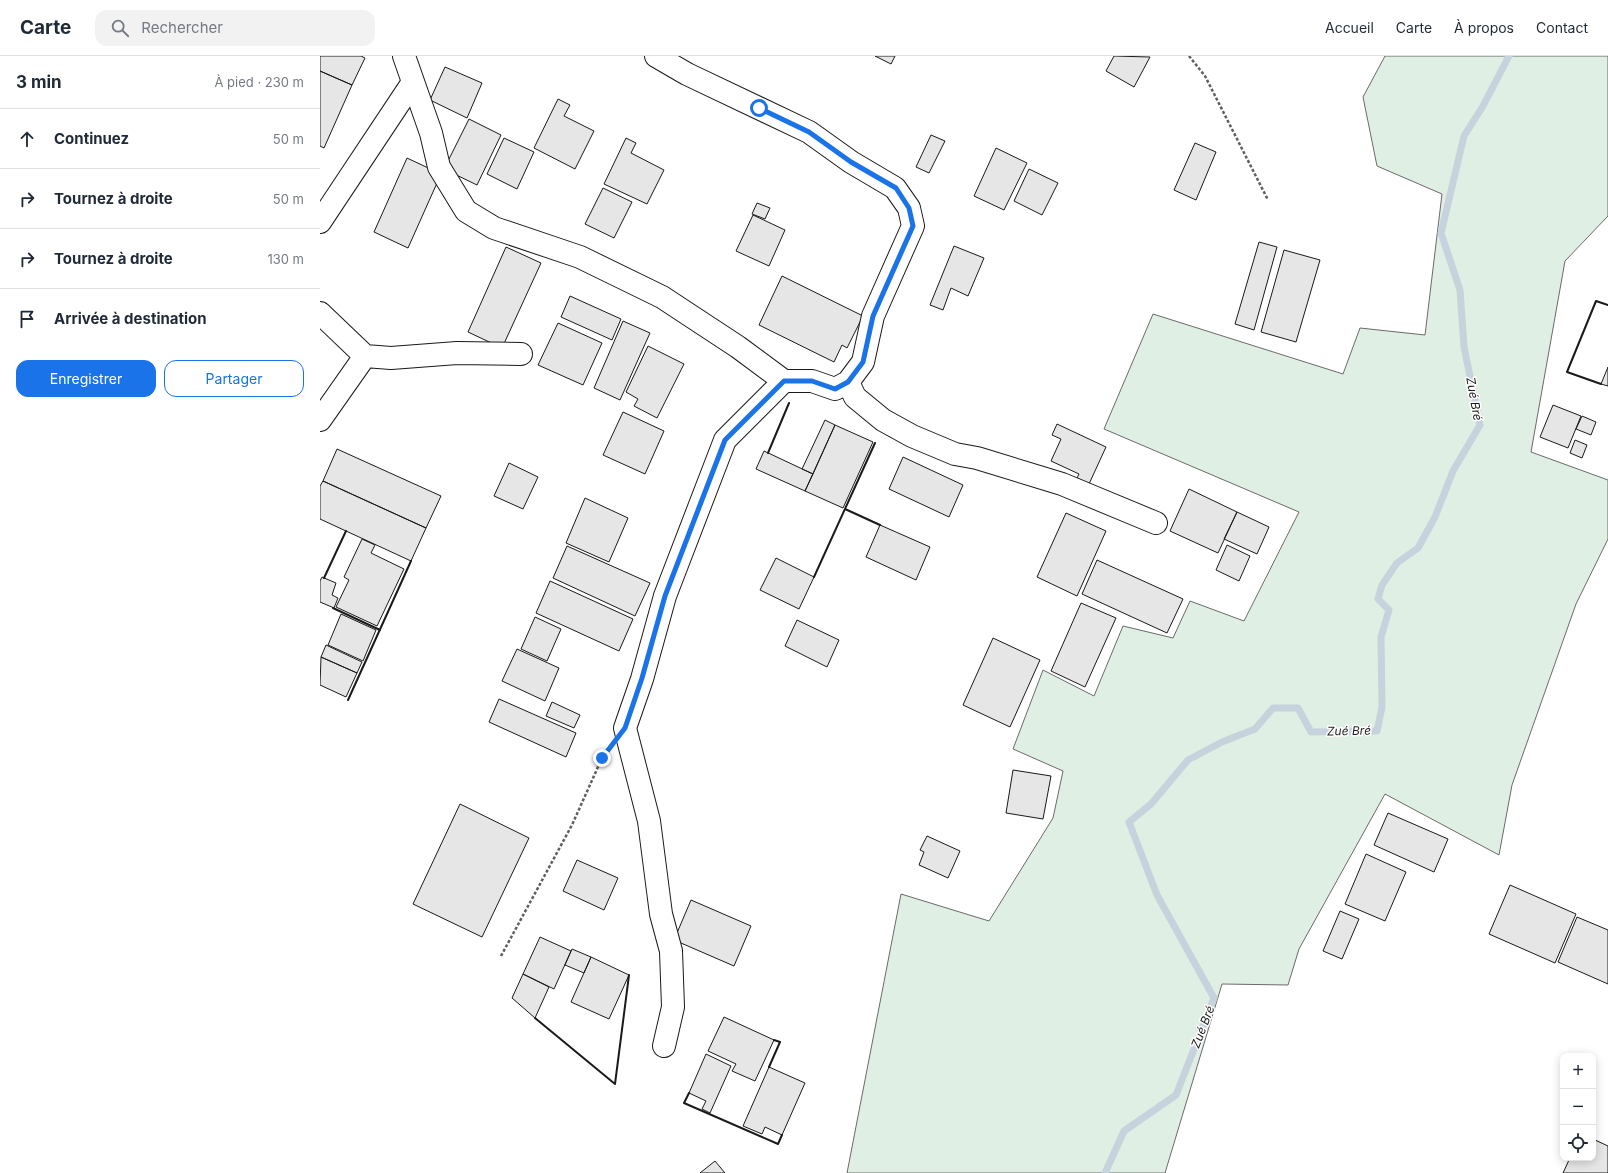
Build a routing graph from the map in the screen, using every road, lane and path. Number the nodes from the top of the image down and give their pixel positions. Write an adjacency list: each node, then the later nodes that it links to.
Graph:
1 (404, 56): 4 (street)
2 (656, 56): 11 (street)
3 (1189, 56): 5 (path)
4 (413, 82): 6 (street); 10 (street)
5 (1268, 200)
6 (320, 222)
7 (320, 313): 9 (street)
8 (521, 354): 9 (street)
9 (365, 356): 12 (street)
10 (784, 381): 11 (street); 14 (street)
11 (848, 382): 13 (street)
12 (320, 420)
13 (1156, 523)
14 (625, 728): 15 (path); 16 (street)
15 (502, 956)
16 (664, 1046)

